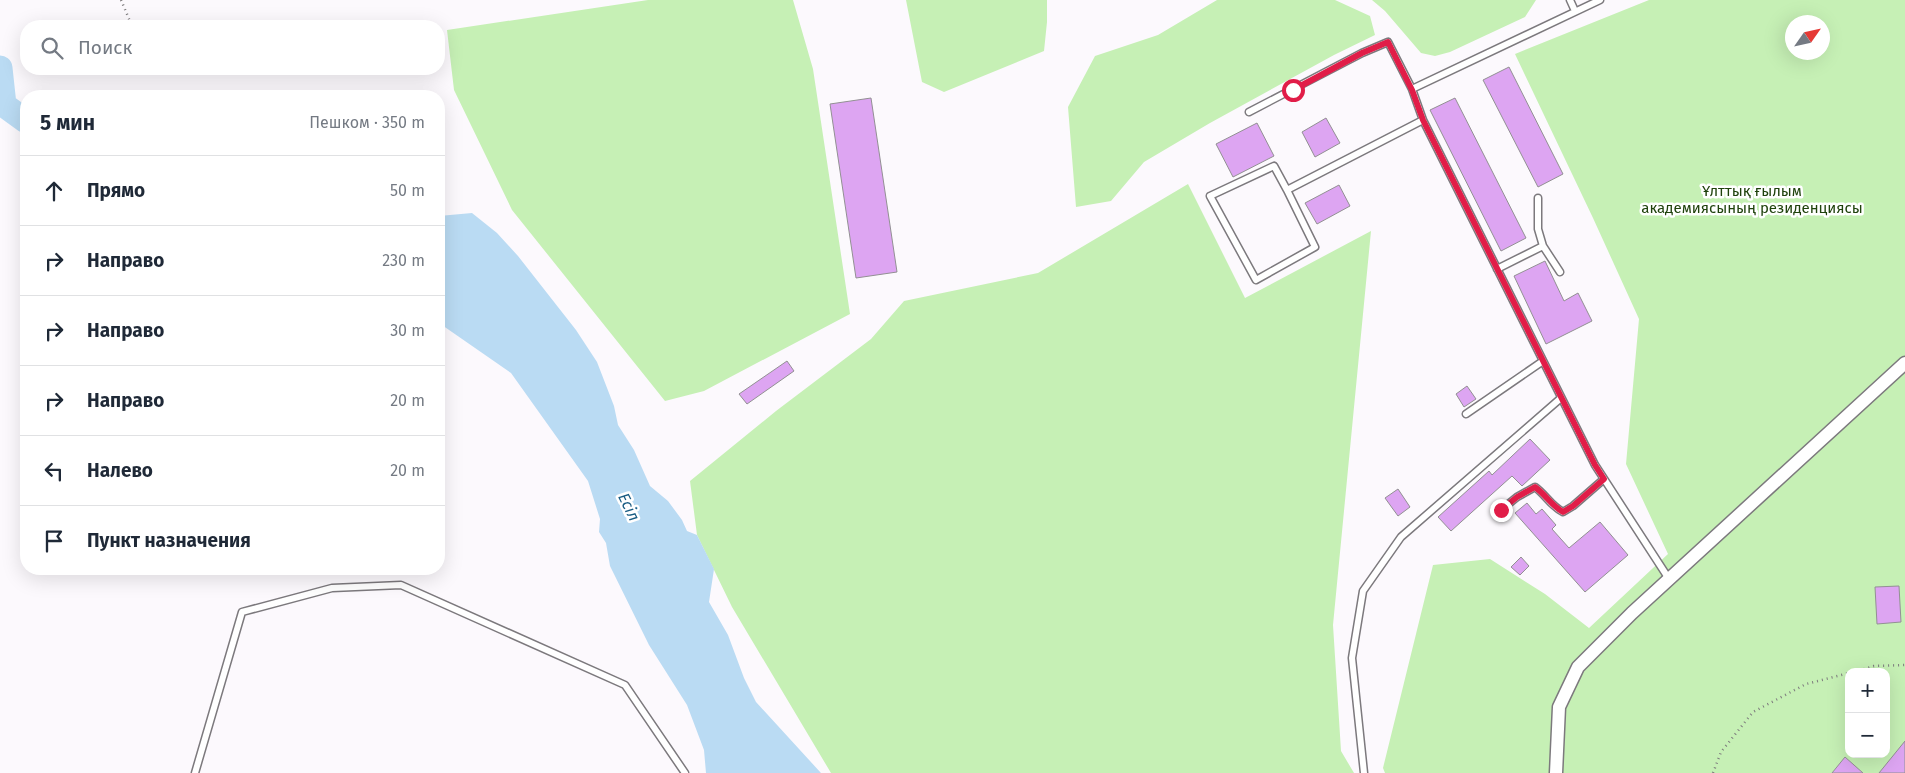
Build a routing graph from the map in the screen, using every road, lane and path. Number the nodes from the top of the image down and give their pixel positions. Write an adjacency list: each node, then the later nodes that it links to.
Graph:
1 (121, 0): 5 (path)
2 (1570, 0): 4 (lane)
3 (1600, 0): 4 (lane)
4 (1576, 11): 6 (lane)
5 (129, 20)
6 (1412, 90): 7 (lane); 8 (lane)
7 (1249, 112)
8 (1423, 120): 9 (lane); 12 (lane)
9 (1287, 190): 9 (lane)
10 (1538, 198): 11 (lane)
11 (1544, 246): 12 (lane); 13 (lane)
12 (1497, 269): 14 (lane)
13 (1560, 272)
14 (1543, 361): 16 (lane); 17 (lane)
15 (1905, 363): 20 (street)
16 (1561, 398): 18 (lane); 26 (lane)
17 (1466, 414)
18 (1604, 479): 19 (lane); 20 (lane)
19 (1501, 510)
20 (1669, 579): 27 (street)
21 (1905, 665): 22 (path)
22 (1867, 668)
23 (1845, 674): 28 (path)
24 (196, 773): 25 (lane)
25 (685, 773)
26 (1364, 773)
27 (1556, 773)
28 (1713, 773)

